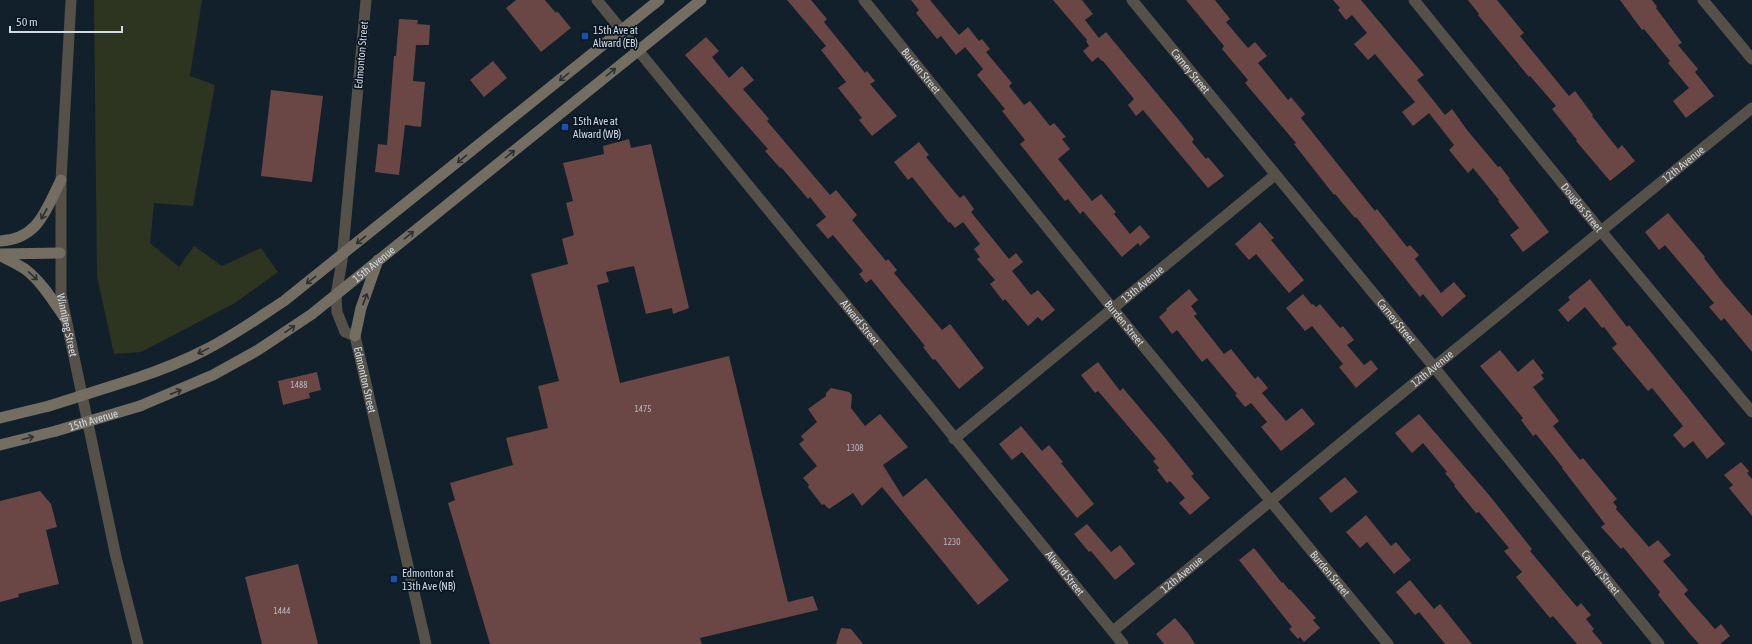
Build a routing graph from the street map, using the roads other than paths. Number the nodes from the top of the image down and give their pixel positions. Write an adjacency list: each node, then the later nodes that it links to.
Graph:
1 (71, 0): 15 (street, Winnipeg Street)
2 (366, 0): 20 (street, Edmonton Street)
3 (597, 0): 10 (street, Alward Street)
4 (659, 0): 10 (main road)
5 (701, 0): 11 (main road, 15th Avenue)
6 (864, 0): 23 (street, Burden Street)
7 (1132, 0): 14 (street, Carney Street)
8 (1414, 0): 16 (street, Douglas Street)
9 (1703, 0): 12 (street)
10 (622, 30): 11 (street, Alward Street); 20 (main road, one-way to 20)
11 (638, 50): 21 (main road, 15th Avenue, one-way to 11); 29 (street, Alward Street)
12 (1752, 59)
13 (1752, 108): 16 (street, 12th Avenue)
14 (1275, 175): 23 (street, 13th Avenue); 26 (street, Carney Street)
15 (61, 180): 17 (main road, one-way to 17); 18 (street, Winnipeg Street)
16 (1601, 231): 26 (street, 12th Avenue); 27 (street, Douglas Street)
17 (0, 240)
18 (60, 253): 19 (main road); 24 (street, Winnipeg Street)
19 (0, 255): 24 (main road, one-way to 24)
20 (342, 256): 22 (street, Edmonton Street); 28 (main road, one-way to 28, bridge)
21 (378, 260): 22 (main road, 15th Avenue); 25 (main road, one-way to 21)
22 (336, 295): 25 (street, Edmonton Street); 30 (main road, 15th Avenue, one-way to 22, bridge)
23 (1113, 309): 29 (street, 13th Avenue); 31 (street, Burden Street)
24 (65, 318): 33 (street, Winnipeg Street)
25 (355, 336): 34 (street, Edmonton Street)
26 (1434, 367): 31 (street, 12th Avenue); 37 (street, Carney Street)
27 (1752, 412)
28 (0, 418)
29 (954, 439): 32 (street, Alward Street)
30 (0, 445)
31 (1271, 502): 32 (street, 12th Avenue); 36 (street, Burden Street)
32 (1113, 631): 35 (street, Alward Street)
33 (138, 644)
34 (426, 644)
35 (1124, 644)
36 (1388, 644)
37 (1659, 644)

